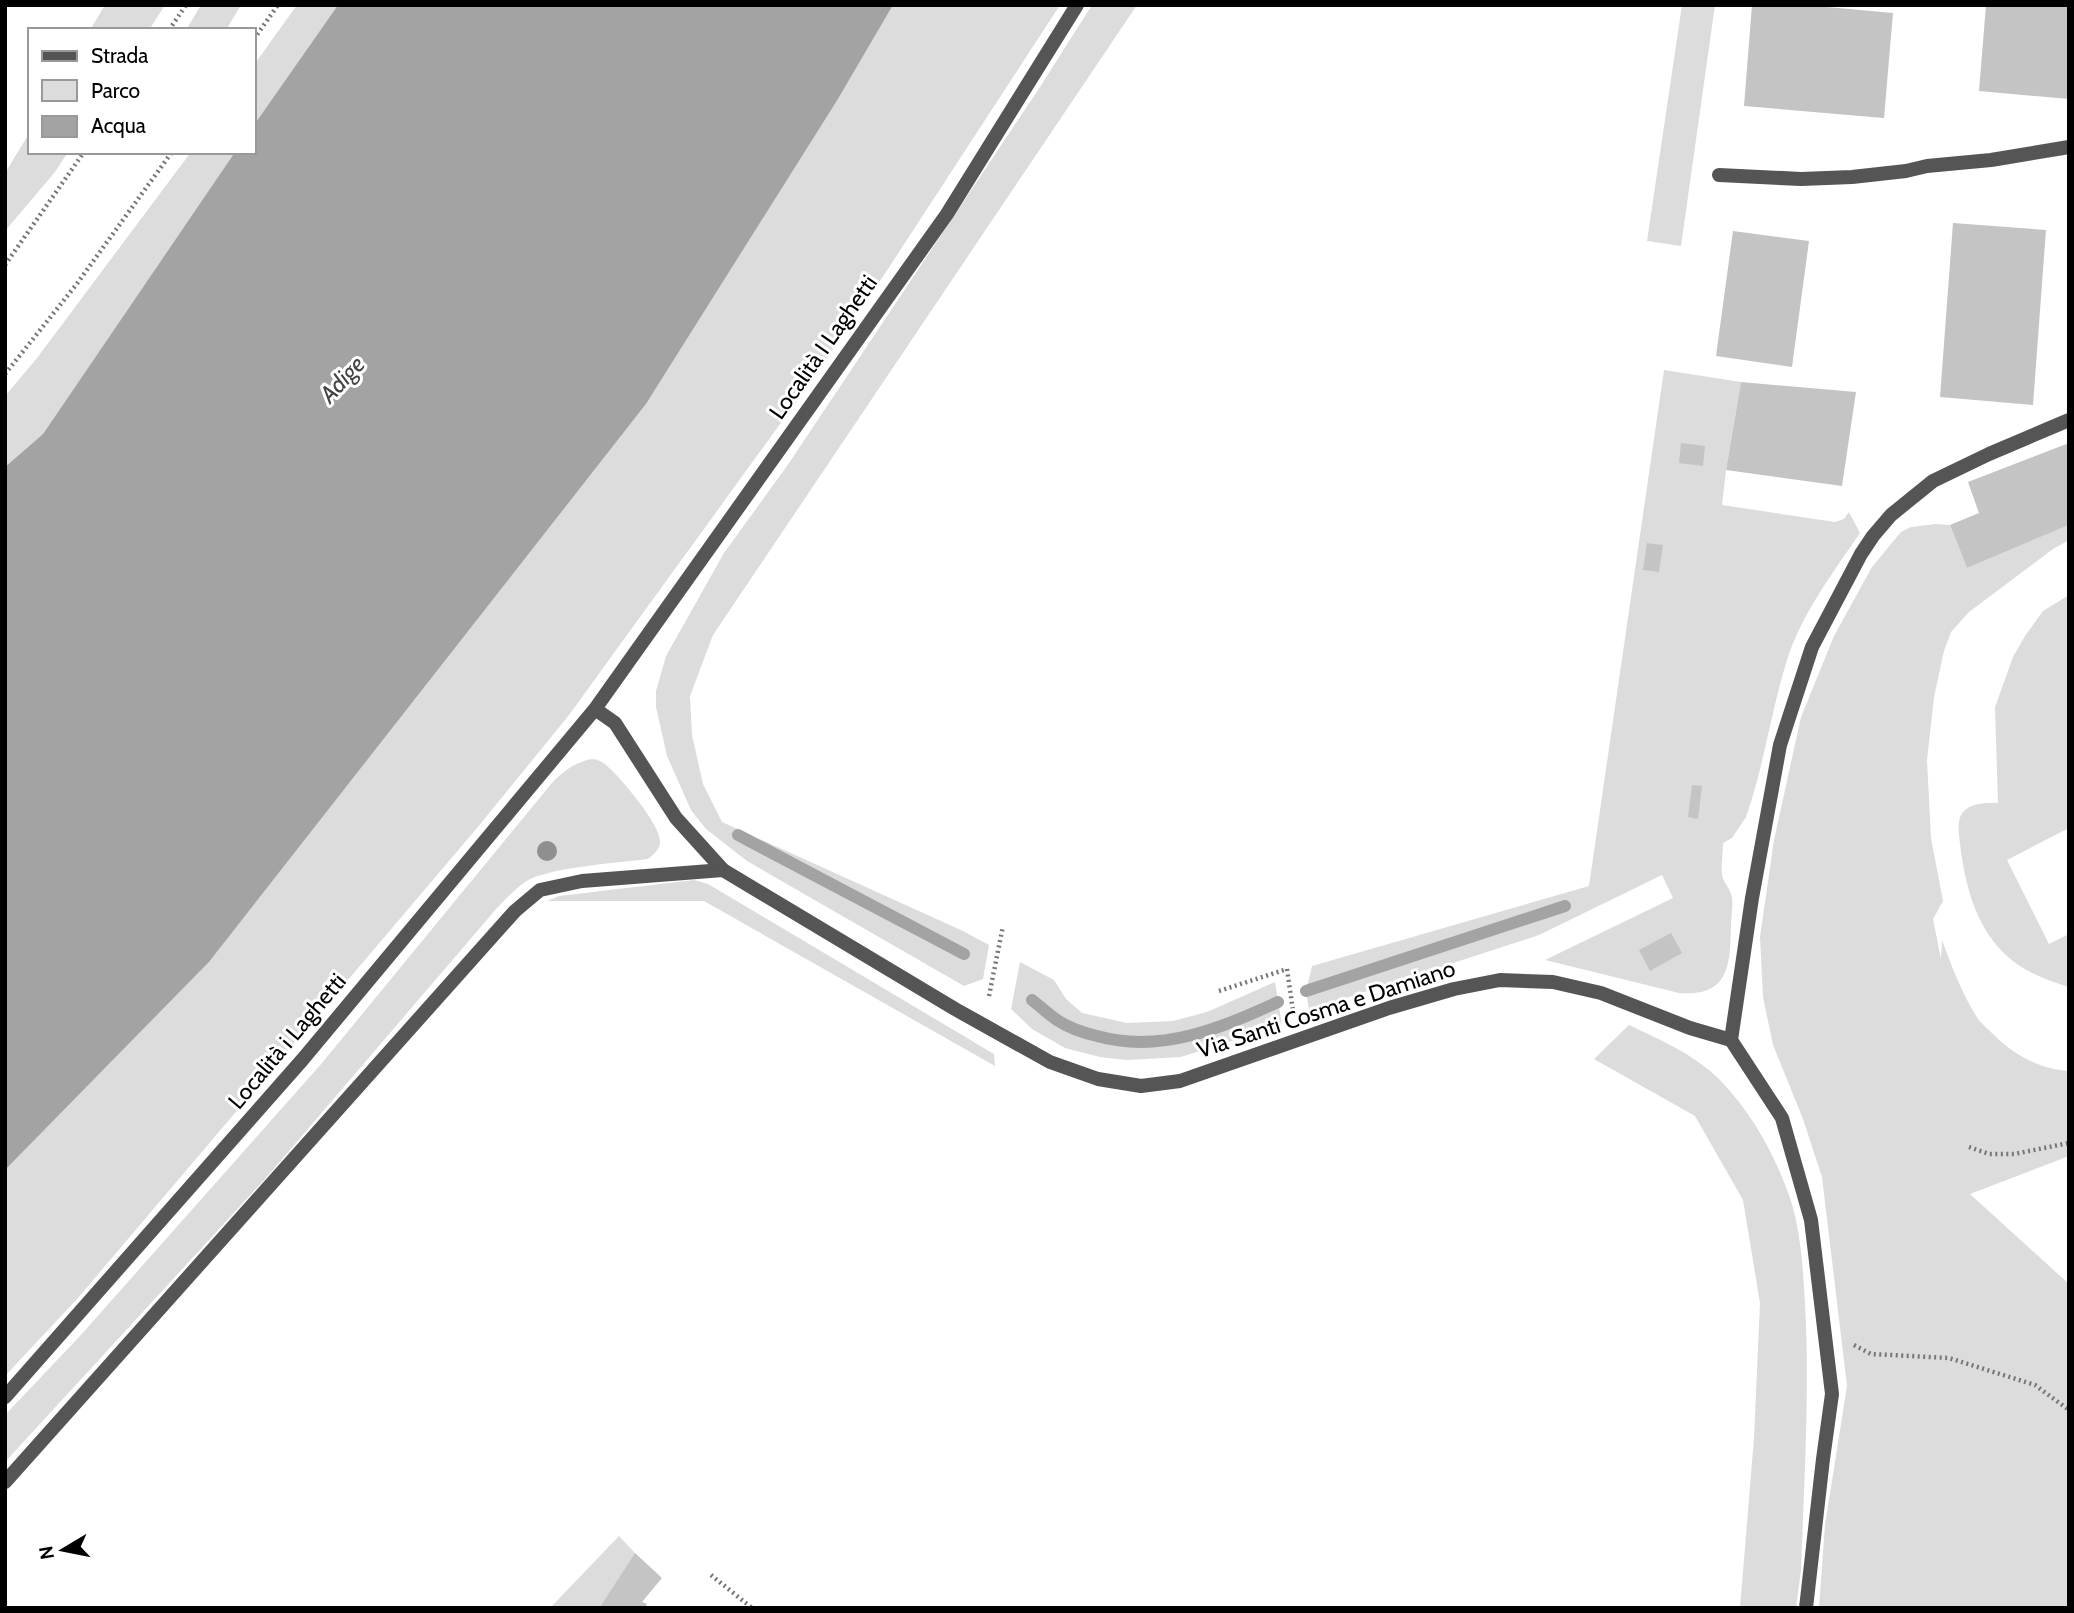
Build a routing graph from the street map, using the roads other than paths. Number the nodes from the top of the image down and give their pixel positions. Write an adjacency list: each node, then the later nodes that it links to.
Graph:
1 (1077, 5): 5 (street, Località I Laghetti)
2 (2069, 148): 3 (street)
3 (1719, 175)
4 (2069, 420): 7 (street)
5 (595, 709): 6 (street, Via Santi Cosma e Damiano); 8 (street, Località i Laghetti)
6 (723, 870): 7 (street, Via Santi Cosma e Damiano); 9 (street)
7 (1731, 1040): 10 (street)
8 (5, 1396)
9 (5, 1482)
10 (1806, 1608)

